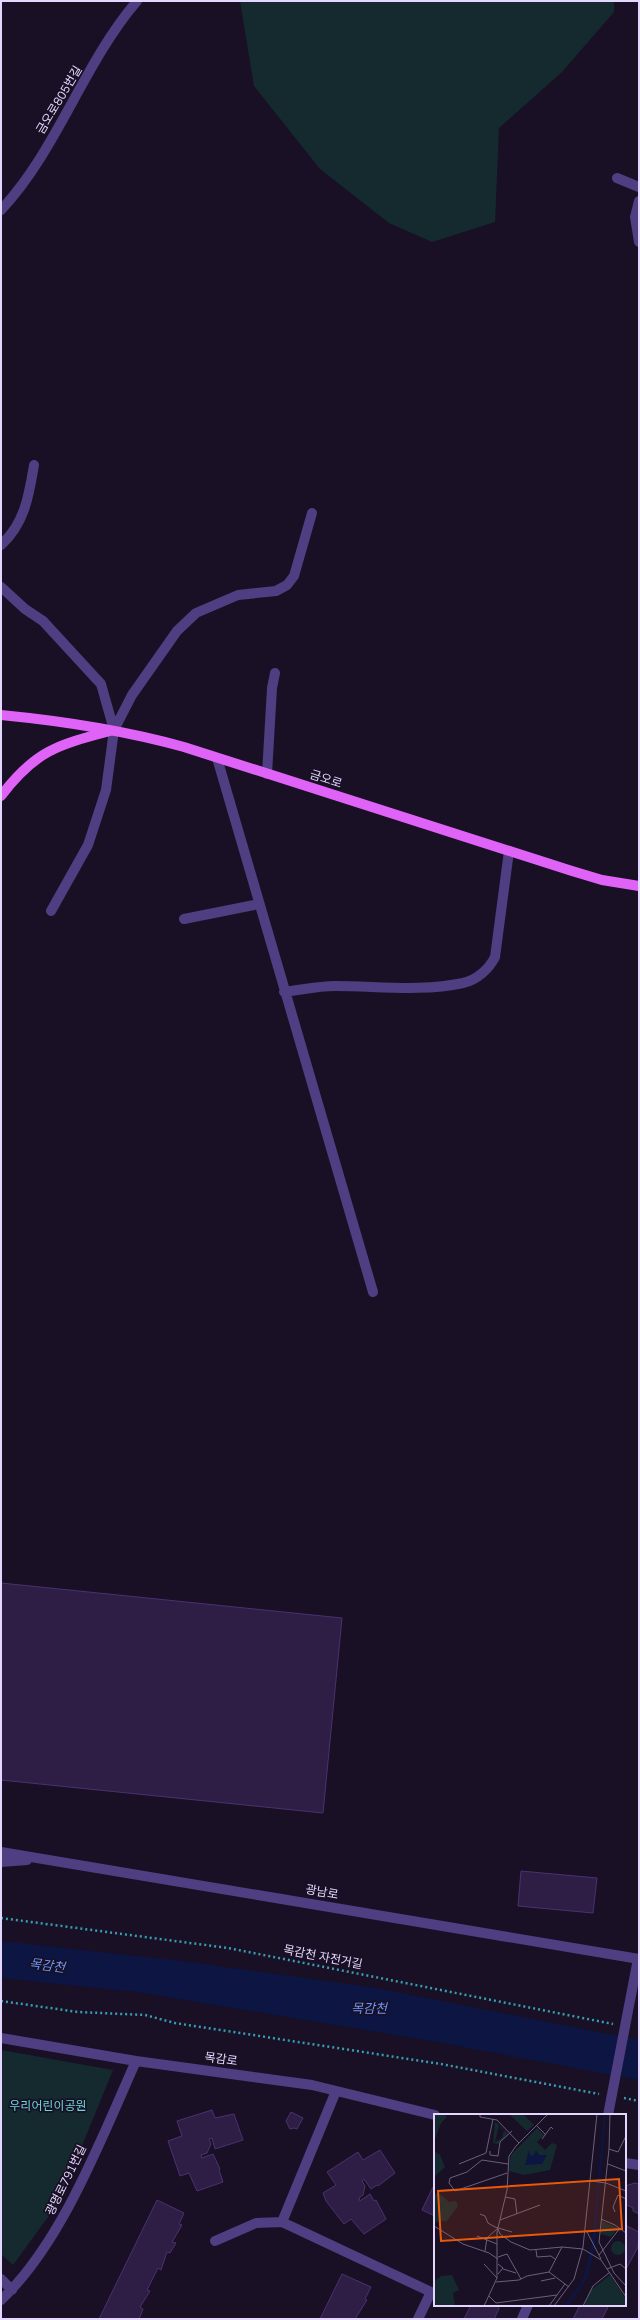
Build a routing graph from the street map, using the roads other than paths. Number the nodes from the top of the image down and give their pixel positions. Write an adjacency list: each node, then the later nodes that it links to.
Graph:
1 (137, 1): 5 (street, 금오로805번길)
2 (617, 178): 3 (street)
3 (639, 187)
4 (639, 200): 6 (street)
5 (1, 210)
6 (639, 242)
7 (34, 465): 9 (street)
8 (312, 513): 13 (street)
9 (1, 545)
10 (1, 587): 13 (street)
11 (276, 673): 15 (street)
12 (1, 715): 13 (main road, 금오로)
13 (114, 730): 14 (main road, 금오로); 16 (main road); 20 (street)
14 (216, 758): 15 (main road, 금오로); 19 (street)
15 (267, 774): 17 (main road, 금오로)
16 (1, 796)
17 (509, 851): 18 (main road, 금오로); 22 (street)
18 (639, 886)
19 (259, 904): 21 (street); 22 (street)
20 (51, 911)
21 (184, 919)
22 (284, 992): 23 (street)
23 (373, 1292)
24 (1, 1852): 25 (street, 광남로)
25 (49, 1859): 26 (street); 27 (street, 광남로)
26 (1, 1862)
27 (638, 1959): 31 (street)
28 (1, 2038): 29 (street, 목감로)
29 (136, 2061): 30 (street, 목감로); 38 (street, 광명로791번길)
30 (336, 2091): 32 (street, 목감로); 35 (street)
31 (608, 2114)
32 (434, 2115)
33 (626, 2163): 34 (street)
34 (639, 2165)
35 (282, 2222): 36 (street); 41 (street)
36 (215, 2242)
37 (1, 2279): 38 (street)
38 (12, 2290): 39 (street, 광명로791번길)
39 (1, 2300)
40 (528, 2306): 42 (street)
41 (418, 2319)
42 (522, 2319)

